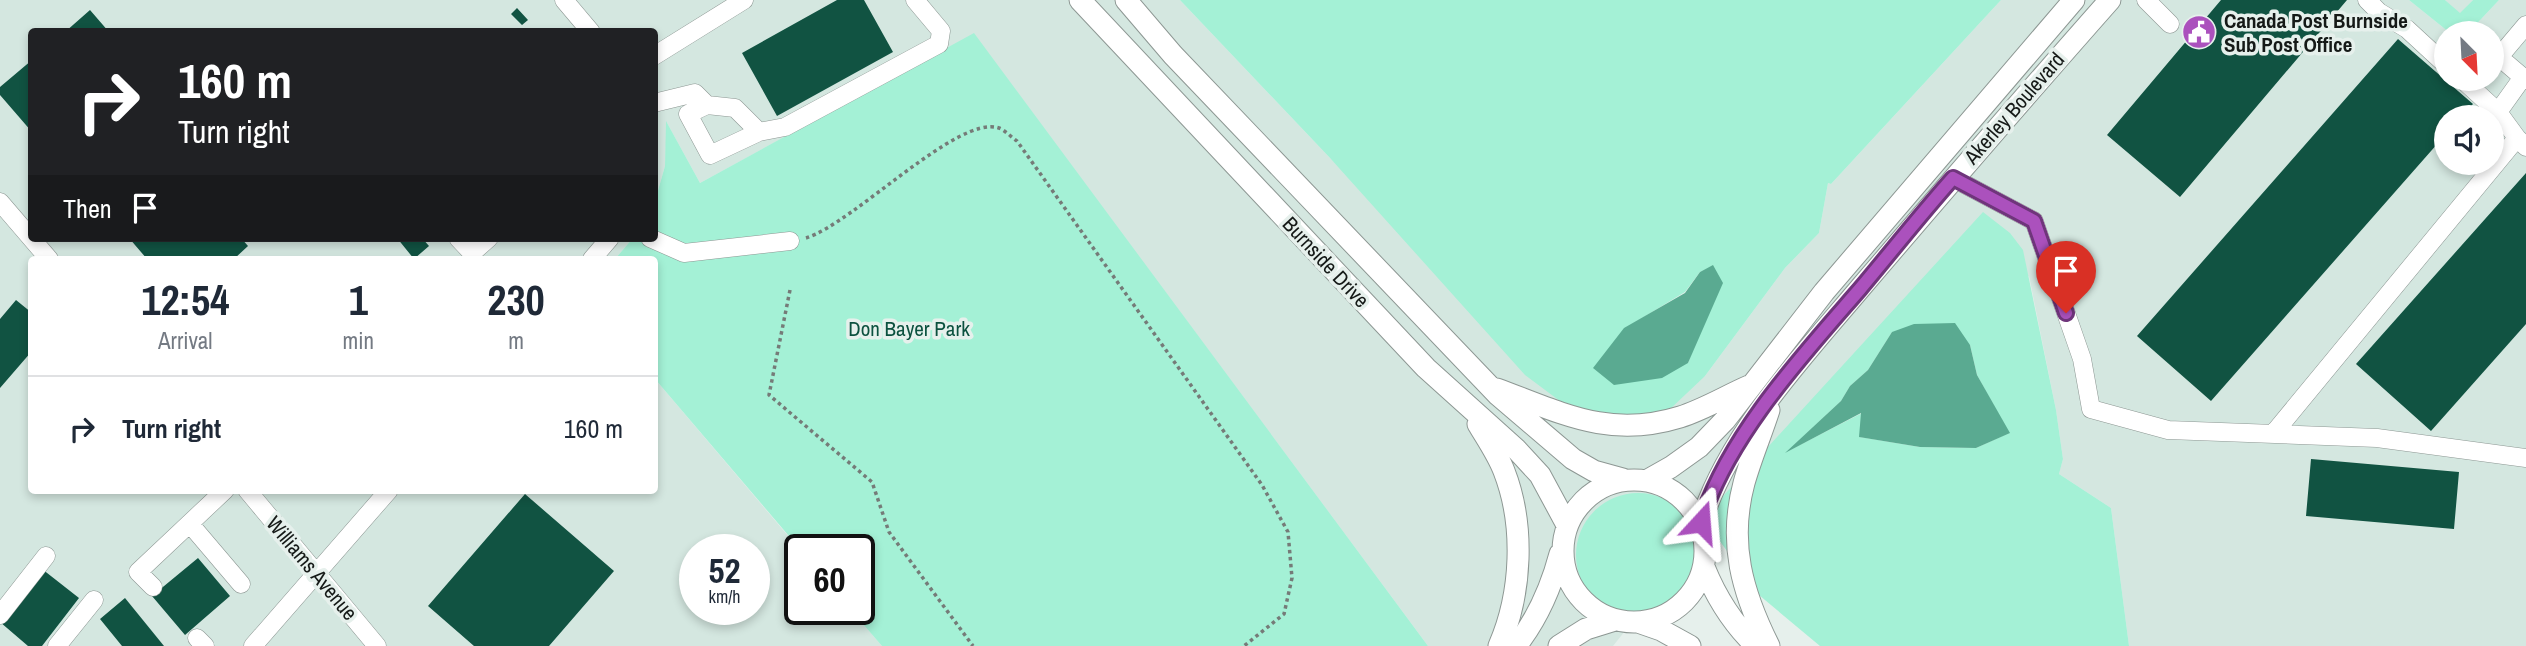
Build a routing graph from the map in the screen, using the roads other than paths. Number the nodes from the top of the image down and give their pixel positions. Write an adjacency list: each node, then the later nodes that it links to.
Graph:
1 (564, 0): 12 (street)
2 (744, 0): 13 (street)
3 (915, 0): 22 (street)
4 (1080, 0): 38 (main road, Burnside Drive)
5 (1126, 0): 36 (main road, Burnside Drive)
6 (2074, 0): 35 (main road, Akerley Boulevard)
7 (2110, 0): 24 (main road, Akerley Boulevard)
8 (2146, 0): 10 (street)
9 (2367, 0): 14 (street)
10 (2170, 24)
11 (2526, 25): 15 (street)
12 (588, 28)
13 (658, 54)
14 (2434, 54)
15 (2524, 79): 20 (street)
16 (2476, 91): 19 (street)
17 (658, 102): 18 (street)
18 (707, 105): 22 (street); 22 (street)
19 (2491, 105)
20 (2503, 105)
21 (2504, 119): 23 (street)
22 (760, 132)
23 (2521, 143): 39 (street)
24 (1953, 178): 37 (main road, Akerley Boulevard); 39 (street)
25 (0, 202): 26 (street)
26 (28, 235)
27 (34, 242): 33 (street)
28 (462, 242): 29 (street)
29 (484, 242)
30 (607, 242): 34 (street)
31 (658, 242): 32 (street)
32 (790, 242)
33 (46, 256)
34 (595, 256)
35 (1754, 383): 36 (main road); 42 (main road, Akerley Boulevard)
36 (1489, 386): 41 (main road, Burnside Drive)
37 (1773, 395): 46 (main road, Akerley Boulevard); 67 (main road)
38 (1469, 407): 48 (main road, Burnside Drive); 62 (main road)
39 (2273, 434): 40 (street)
40 (2526, 458)
41 (1623, 480): 42 (main road); 48 (main road)
42 (1648, 480): 46 (main road)
43 (221, 494): 47 (street)
44 (250, 494): 52 (street, Williams Avenue)
45 (385, 494): 52 (street)
46 (1701, 522): 51 (main road)
47 (190, 524): 53 (street); 54 (street)
48 (1567, 525): 49 (main road)
49 (1562, 549): 57 (main road); 63 (main road)
50 (46, 556): 56 (street)
51 (1704, 567): 58 (main road); 66 (main road)
52 (317, 572): 60 (street); 61 (street, Williams Avenue)
53 (242, 584)
54 (153, 587)
55 (94, 600): 59 (street)
56 (0, 615)
57 (1615, 620): 58 (main road); 64 (main road)
58 (1638, 622): 65 (main road)
59 (57, 646)
60 (253, 646)
61 (377, 646)
62 (1499, 646)
63 (1516, 646)
64 (1559, 646)
65 (1690, 646)
66 (1756, 646)
67 (1769, 646)

